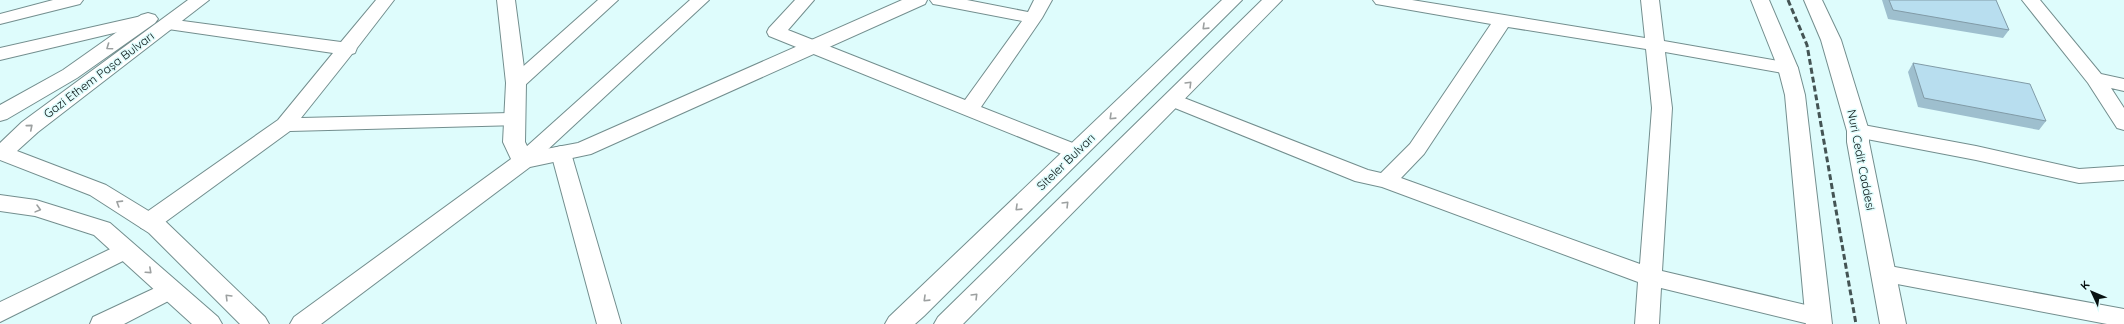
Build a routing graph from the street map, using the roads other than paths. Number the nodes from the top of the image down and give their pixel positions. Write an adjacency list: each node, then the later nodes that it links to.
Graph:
1 (74, 0): 20 (street)
2 (175, 0): 21 (main road, Gazi Ethem Paşa Bulvarı)
3 (200, 0): 23 (main road, Gazi Ethem Paşa Bulvarı)
4 (386, 0): 26 (street)
5 (506, 0): 30 (main road)
6 (609, 0): 30 (street)
7 (700, 0): 42 (street)
8 (805, 0): 25 (street)
9 (918, 0): 25 (main road)
10 (939, 0): 19 (street)
11 (1043, 0): 19 (street)
12 (1233, 0): 40 (main road, Siteler Bulvarı, one-way to 40)
13 (1273, 0): 32 (main road, one-way to 13)
14 (1382, 0): 22 (street)
15 (1650, 0): 24 (street)
16 (1760, 0): 28 (main road)
17 (1813, 0): 38 (main road, Nuri Cedit Caddesi)
18 (2031, 0): 29 (street)
19 (1033, 18): 33 (street)
20 (0, 19)
21 (146, 20): 27 (street); 34 (main road, Gazi Ethem Paşa Bulvarı, one-way to 34)
22 (1502, 22): 24 (street); 44 (street)
23 (168, 24): 26 (street); 39 (main road, Gazi Ethem Paşa Bulvarı, one-way to 23)
24 (1656, 44): 28 (street); 49 (street)
25 (810, 47): 33 (street); 41 (main road)
26 (348, 49): 37 (street)
27 (0, 54)
28 (1788, 68): 53 (main road)
29 (2095, 79): 31 (street); 36 (street)
30 (516, 83): 35 (main road)
31 (2124, 85)
32 (1172, 100): 44 (street); 60 (main road, one-way to 32)
33 (970, 108): 40 (street)
34 (0, 114)
35 (515, 119): 37 (street); 42 (main road)
36 (2124, 122)
37 (285, 125): 46 (street)
38 (1858, 131): 43 (street); 48 (main road, Nuri Cedit Caddesi)
39 (0, 151): 46 (main road, one-way to 39)
40 (1076, 152): 59 (main road, Siteler Bulvarı, one-way to 59)
41 (561, 154): 42 (main road); 58 (street)
42 (522, 161): 57 (main road)
43 (2124, 173)
44 (1386, 181): 49 (street)
45 (0, 204): 47 (main road, one-way to 47)
46 (149, 222): 56 (main road, one-way to 46)
47 (125, 250): 50 (main road, one-way to 50); 51 (street)
48 (1884, 274): 52 (street); 62 (main road, Nuri Cedit Caddesi)
49 (1650, 277): 53 (street); 61 (street)
50 (170, 290): 54 (street); 55 (main road)
51 (0, 313)
52 (2124, 318)
53 (1819, 321)
54 (102, 324)
55 (209, 324)
56 (256, 324)
57 (303, 324)
58 (609, 324)
59 (898, 324)
60 (947, 324)
61 (1647, 324)
62 (1893, 324)

